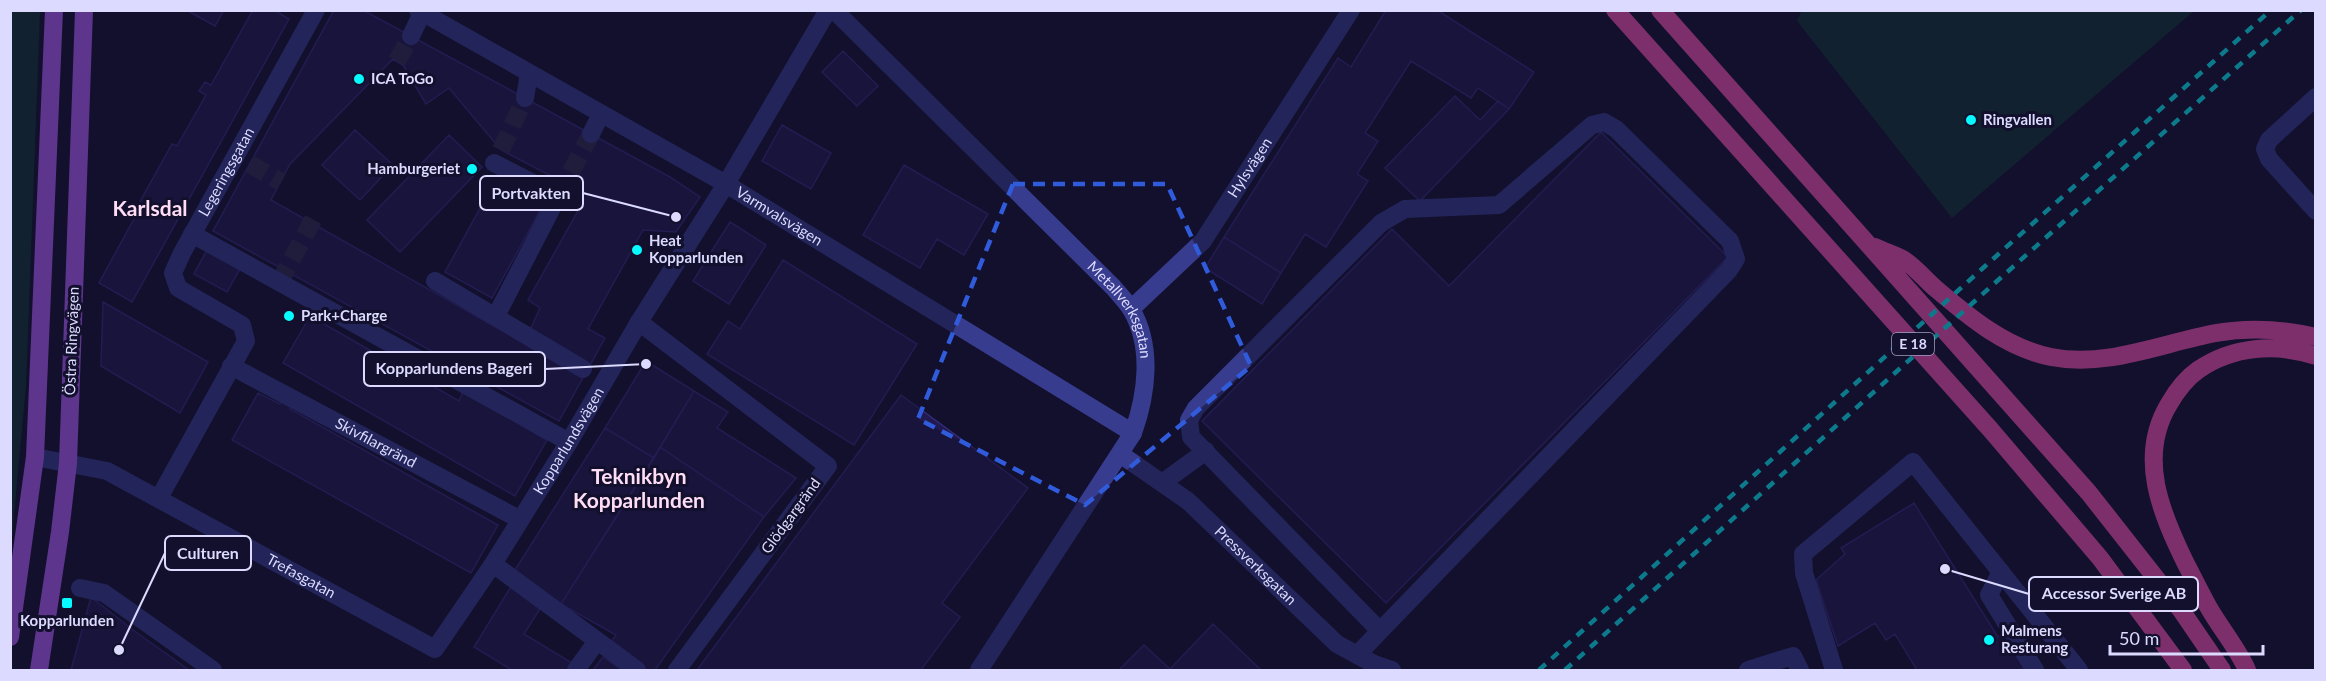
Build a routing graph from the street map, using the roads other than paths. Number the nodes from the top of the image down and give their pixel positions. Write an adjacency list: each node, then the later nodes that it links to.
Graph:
1 (54, 10): 37 (main road)
2 (84, 10): 38 (main road, Östra Ringvägen)
3 (316, 10): 23 (street, Legeringsgatan)
4 (828, 10): 21 (street, Kopparlundsvägen)
5 (834, 10): 26 (street, Metallverksgatan)
6 (1351, 10): 26 (street, Hylsvägen)
7 (1605, 10): 14 (highway, E 18)
8 (1615, 10): 14 (highway, E 18)
9 (1660, 10): 13 (highway, E 18)
10 (1674, 10): 13 (highway, E 18)
11 (420, 12): 12 (street); 15 (street, Varmvalsvägen)
12 (411, 36)
13 (1691, 45): 24 (highway, E 18)
14 (1648, 48): 61 (highway, E 18)
15 (529, 73): 16 (street); 18 (street, Varmvalsvägen)
16 (525, 98)
17 (2316, 98): 22 (street)
18 (601, 114): 19 (street); 21 (street, Varmvalsvägen)
19 (591, 134)
20 (494, 163): 27 (street)
21 (726, 184): 28 (street, Kopparlundsvägen); 33 (street, Varmvalsvägen)
22 (2316, 211)
23 (192, 234): 31 (street, Legeringsgatan); 34 (street)
24 (1870, 245): 29 (highway, E 18); 62 (highway, E 18)
25 (435, 281): 27 (street)
26 (1131, 309): 33 (street, Metallverksgatan)
27 (496, 316): 32 (street)
28 (639, 322): 34 (street, Kopparlundsvägen); 53 (street, Glödgargränd)
29 (2316, 337)
30 (2316, 356): 63 (highway)
31 (231, 366): 40 (street, Legeringsgatan); 41 (street, Skivfilargränd)
32 (583, 369)
33 (1133, 433): 36 (street, Metallverksgatan)
34 (569, 442): 41 (street, Kopparlundsvägen)
35 (1206, 451): 39 (street); 45 (street); 45 (street)
36 (1120, 454): 39 (street, Pressverksgatan); 54 (street, Metallverksgatan)
37 (35, 458): 38 (street, Trefasgatan); 46 (main road)
38 (68, 463): 40 (street, Trefasgatan); 49 (main road, Östra Ringvägen)
39 (1162, 483): 48 (street, Pressverksgatan)
40 (159, 498): 42 (street, Trefasgatan)
41 (519, 519): 42 (street, Kopparlundsvägen)
42 (493, 563): 47 (street)
43 (2001, 572): 58 (street); 59 (street); 60 (street)
44 (80, 588): 50 (street)
45 (1380, 631): 48 (street)
46 (10, 638)
47 (597, 641): 51 (street); 52 (street)
48 (1357, 655): 55 (street, Pressverksgatan)
49 (39, 670)
50 (213, 670)
51 (576, 670)
52 (637, 670)
53 (677, 670)
54 (979, 670)
55 (1392, 670)
56 (1748, 670): 57 (street)
57 (1800, 670)
58 (1834, 670)
59 (2036, 670)
60 (2079, 670)
61 (2183, 670)
62 (2222, 670)
63 (2247, 670)

